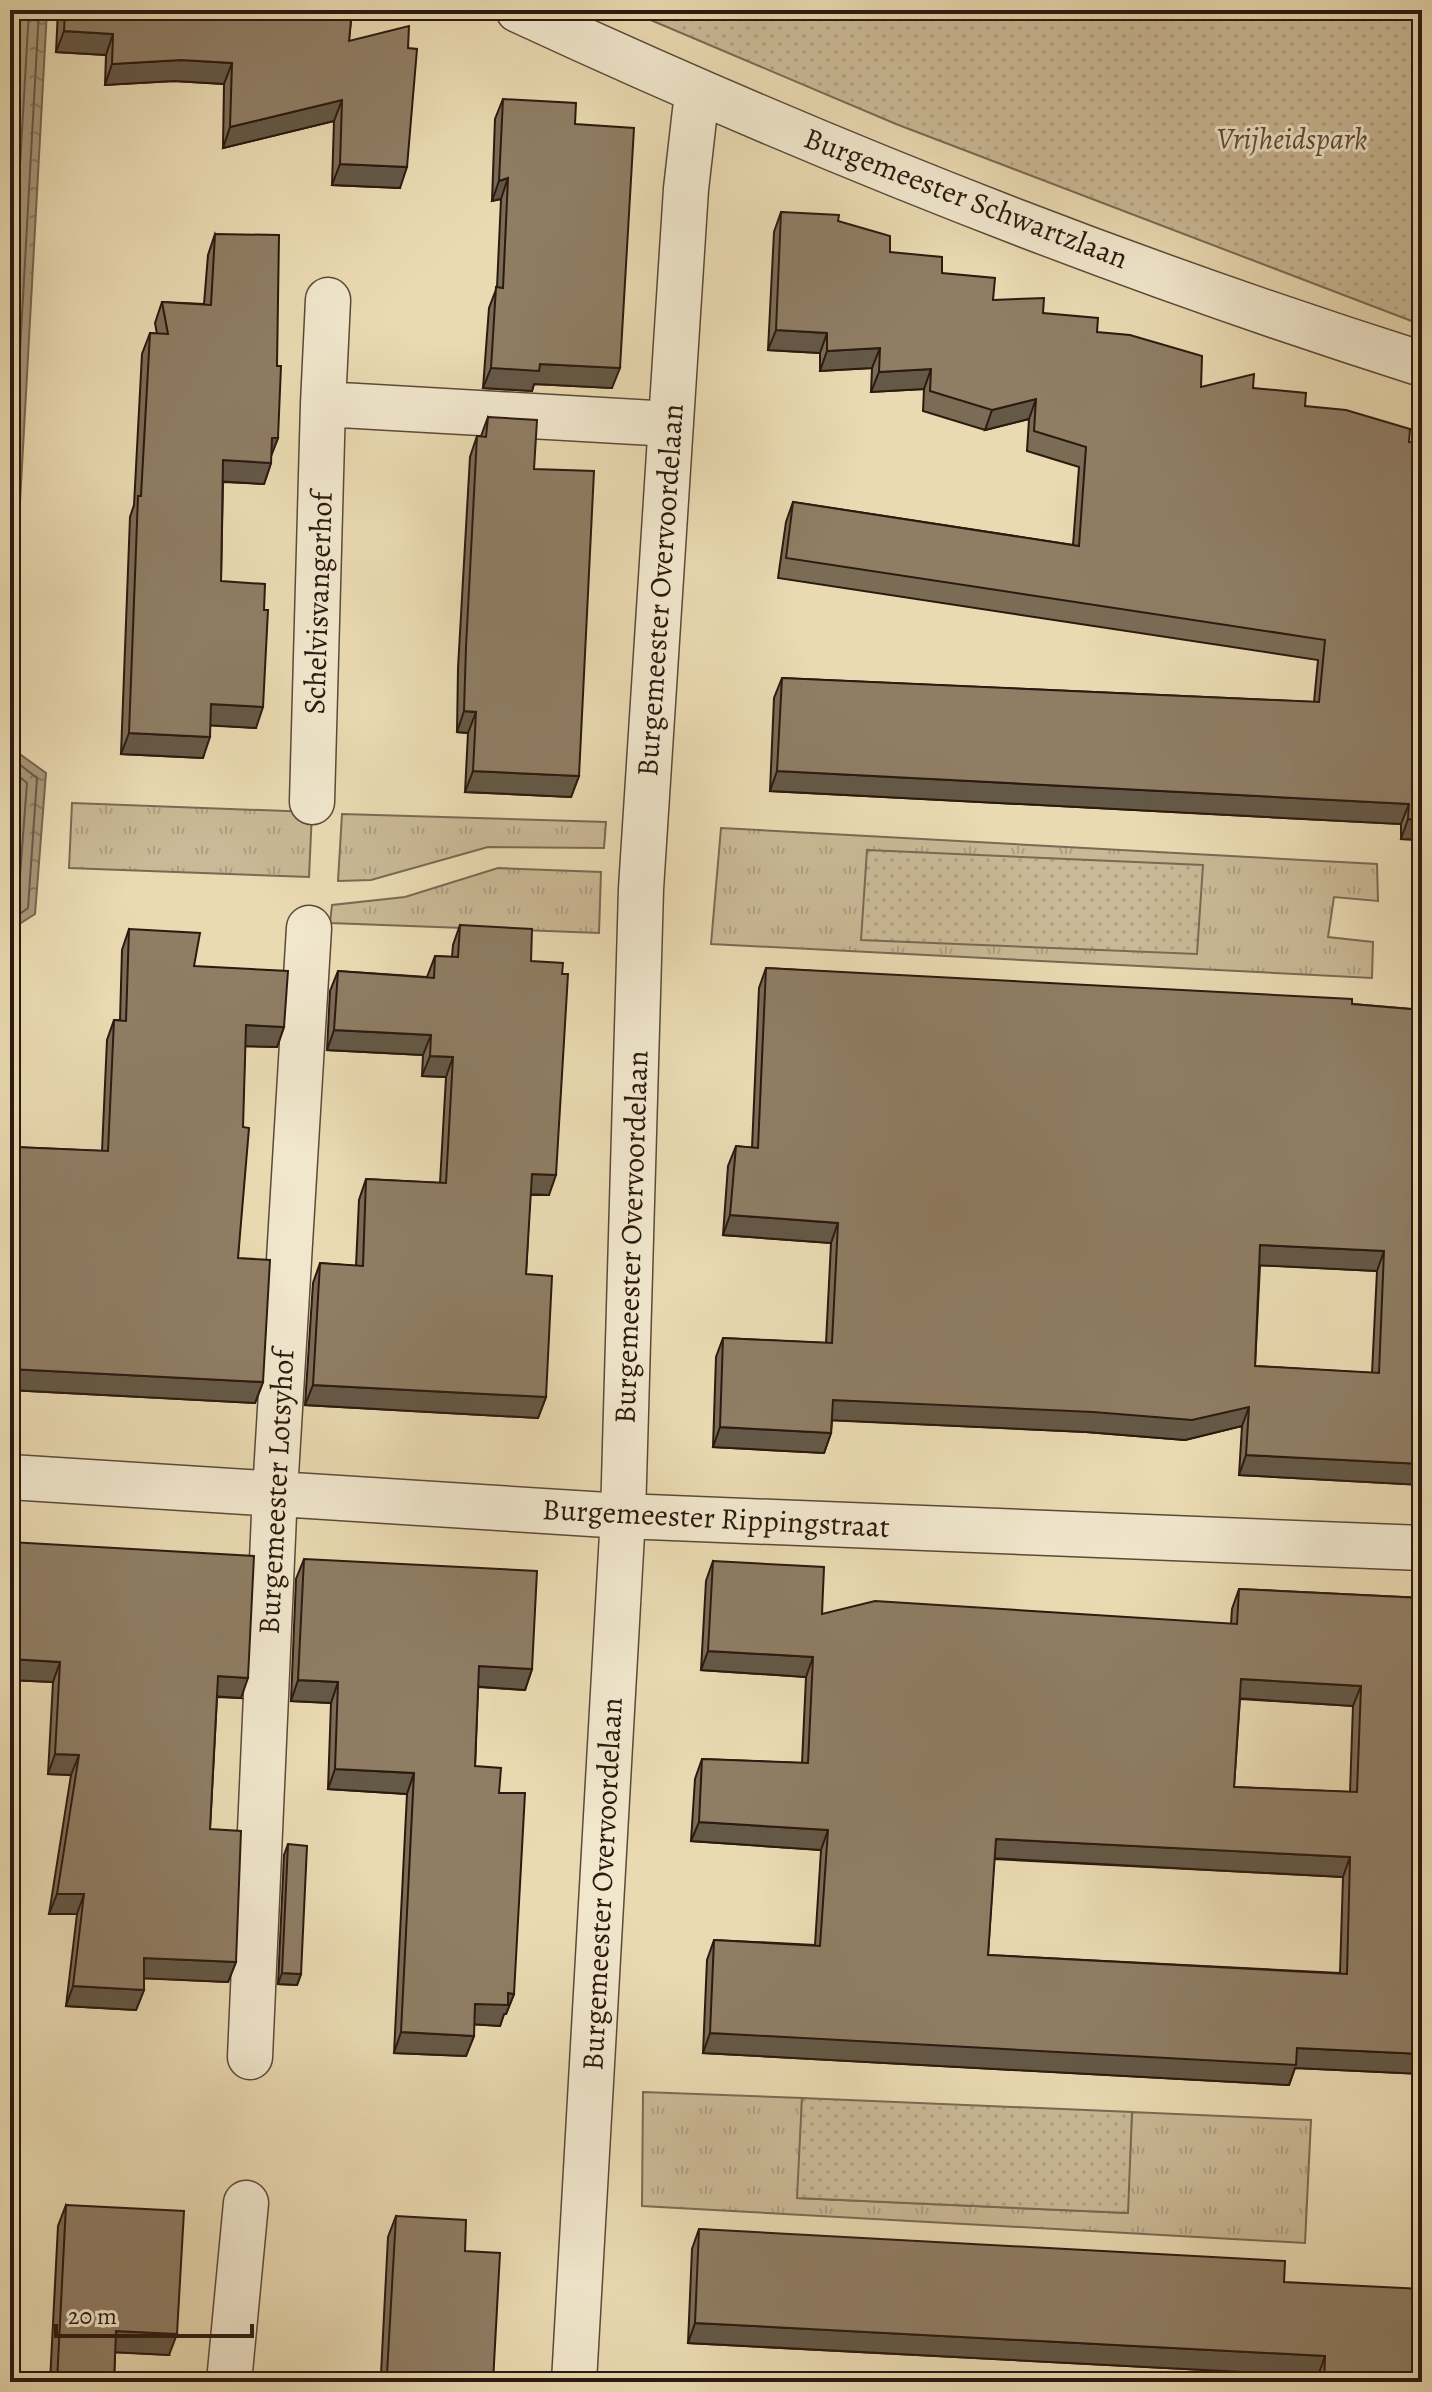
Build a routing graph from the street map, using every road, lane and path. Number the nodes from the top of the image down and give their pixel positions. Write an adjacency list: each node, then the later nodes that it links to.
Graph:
1 (518, 10): 2 (street, Burgemeester Schwartzlaan)
2 (697, 93): 4 (street, Burgemeester Schwartzlaan); 6 (street, Burgemeester Overvoordelaan)
3 (328, 300): 5 (street, Schelvisvangerhof)
4 (1422, 364)
5 (323, 404): 6 (street); 7 (street, Schelvisvangerhof)
6 (671, 424): 11 (street, Burgemeester Overvoordelaan)
7 (312, 802)
8 (309, 928): 10 (street, Burgemeester Lotsyhof)
9 (10, 1477): 10 (street, Burgemeester Rippingstraat)
10 (275, 1492): 11 (street, Burgemeester Rippingstraat); 13 (street, Burgemeester Lotsyhof)
11 (623, 1516): 12 (street, Burgemeester Rippingstraat); 16 (street, Burgemeester Overvoordelaan)
12 (1422, 1548)
13 (250, 2057)
14 (246, 2203): 15 (street)
15 (229, 2382)
16 (574, 2382)

